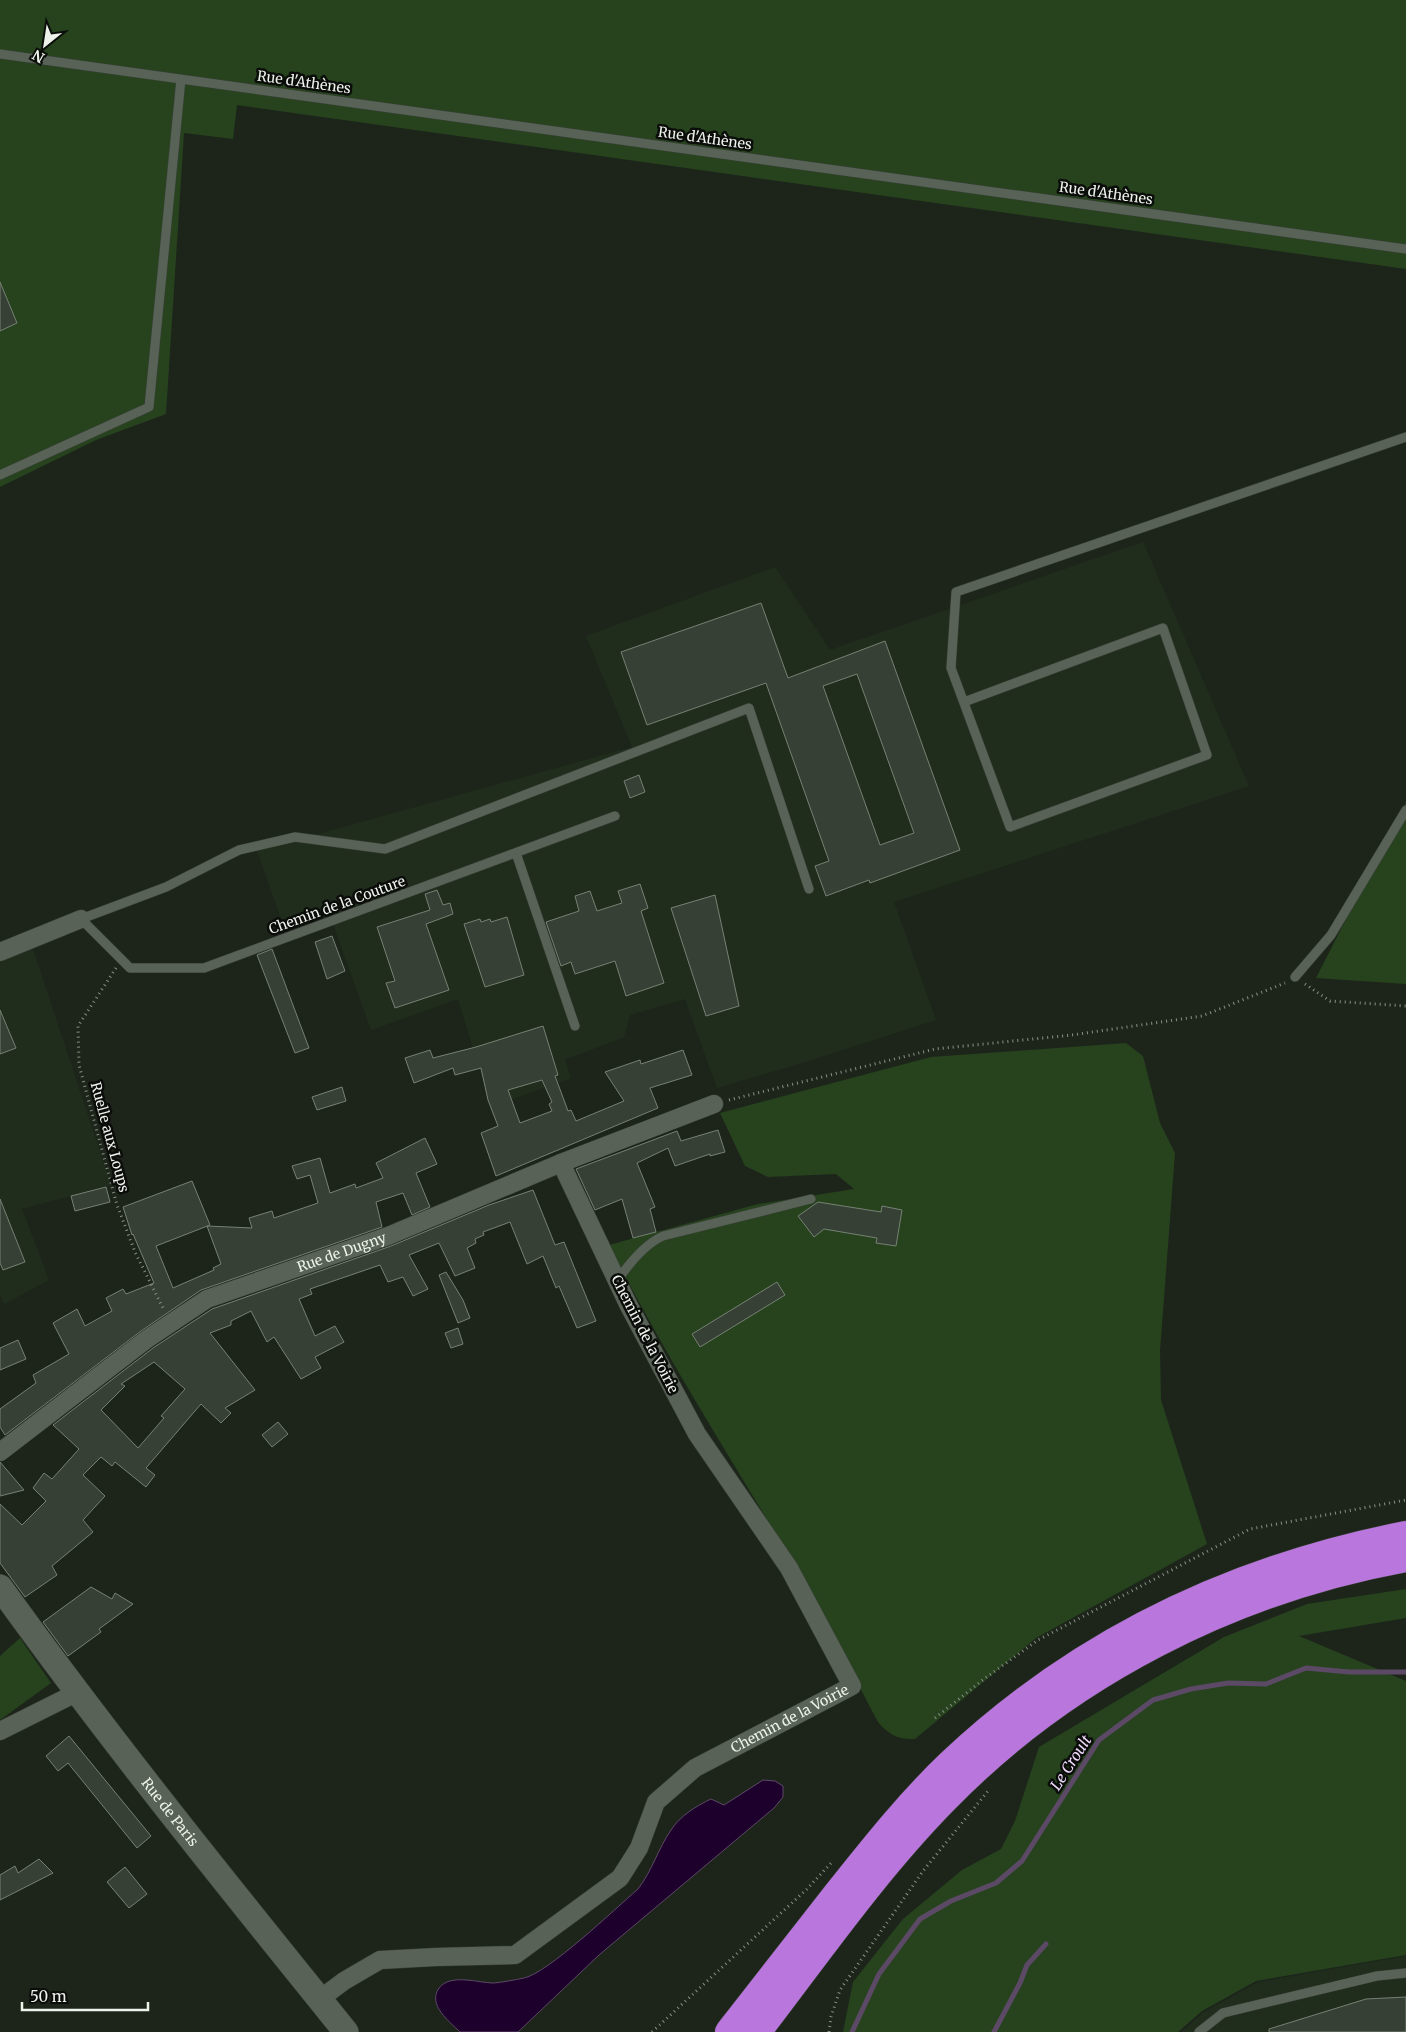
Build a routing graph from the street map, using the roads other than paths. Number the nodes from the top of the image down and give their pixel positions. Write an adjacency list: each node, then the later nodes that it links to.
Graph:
1 (0, 54): 2 (lane, Rue d'Athènes)
2 (181, 79): 3 (lane, Rue d'Athènes); 5 (lane)
3 (1406, 249)
4 (1406, 437): 6 (lane)
5 (0, 475)
6 (964, 702): 6 (lane)
7 (1406, 810): 13 (lane)
8 (615, 816): 9 (lane, Chemin de la Couture)
9 (516, 853): 11 (lane, Chemin de la Couture); 14 (lane)
10 (809, 889): 11 (lane)
11 (81, 919): 12 (street)
12 (0, 952)
13 (1295, 977)
14 (575, 1026)
15 (714, 1104): 16 (street, Rue de Dugny)
16 (561, 1163): 18 (street, Chemin de la Voirie); 19 (street, Rue de Dugny)
17 (811, 1199): 18 (lane)
18 (617, 1281): 26 (street, Chemin de la Voirie)
19 (0, 1452)
20 (1406, 1535): 28 (highway)
21 (1406, 1558): 29 (highway)
22 (0, 1587): 23 (street, Rue de Paris)
23 (76, 1693): 24 (street); 26 (street, Rue de Paris)
24 (0, 1731)
25 (1406, 1973): 30 (lane)
26 (320, 1999): 27 (street, Rue de Paris)
27 (346, 2032)
28 (728, 2032)
29 (757, 2032)
30 (1199, 2032)

